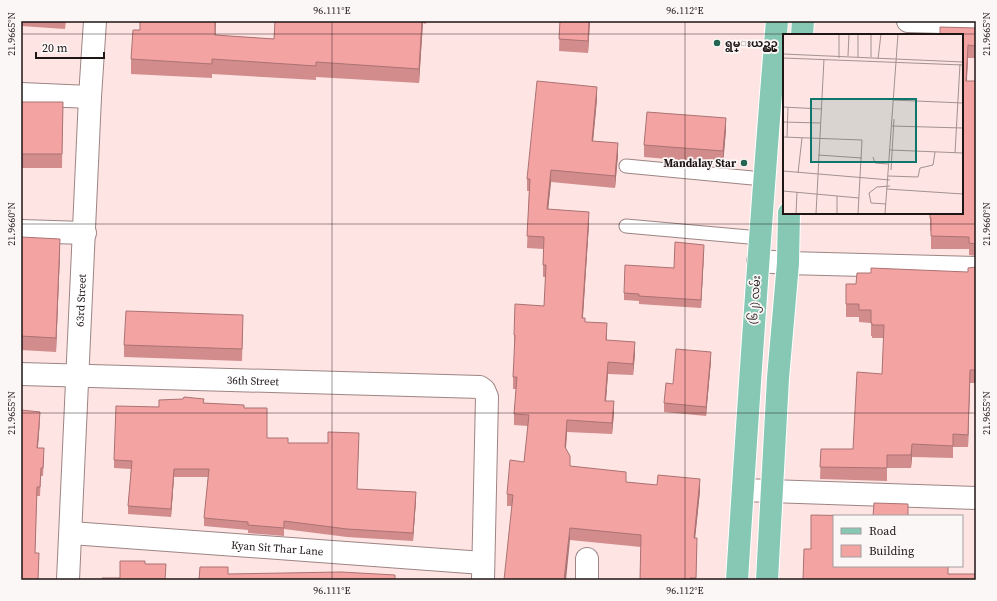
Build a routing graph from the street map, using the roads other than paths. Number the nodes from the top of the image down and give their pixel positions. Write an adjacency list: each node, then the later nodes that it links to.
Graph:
1 (95, 21): 8 (street, 63rd Street)
2 (777, 21): 10 (main road, (၆၂) လမ်း)
3 (803, 21): 6 (main road)
4 (908, 21): 5 (street)
5 (976, 23)
6 (802, 34)
7 (21, 94): 8 (street)
8 (90, 97): 14 (street, 63rd Street)
9 (626, 166): 10 (lane)
10 (763, 179): 15 (main road, (၆၂) လမ်း)
11 (789, 214): 17 (main road)
12 (626, 226): 15 (lane)
13 (21, 230): 14 (street)
14 (85, 233): 20 (street, 63rd Street)
15 (760, 238): 16 (main road, (၆၂) လမ်း)
16 (758, 261): 17 (street); 21 (main road, (၆၂) လမ်း)
17 (788, 263): 18 (street); 22 (main road)
18 (976, 268)
19 (21, 374): 20 (street, 36th Street)
20 (78, 375): 24 (street, 63rd Street); 26 (street, 36th Street)
21 (743, 490): 22 (street); 29 (main road, (၆၂) လမ်း)
22 (773, 491): 23 (street); 30 (main road)
23 (976, 498)
24 (71, 533): 26 (street, Kyan Sit Thar Lane); 27 (street, 63rd Street)
25 (587, 559): 28 (street)
26 (483, 572)
27 (68, 580)
28 (587, 580)
29 (737, 580)
30 (767, 580)

